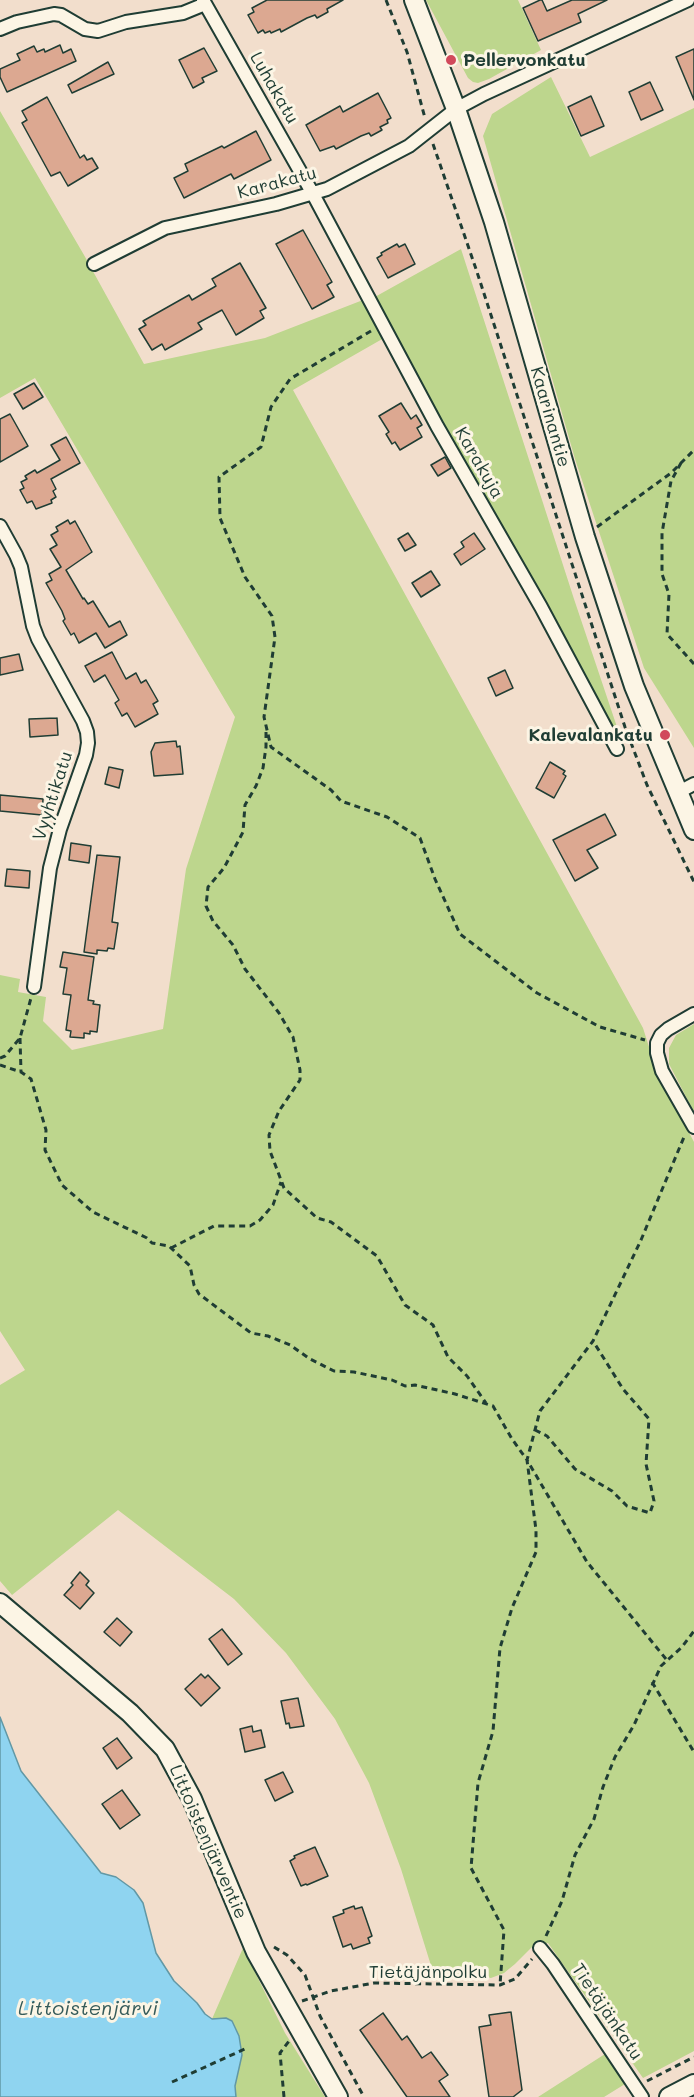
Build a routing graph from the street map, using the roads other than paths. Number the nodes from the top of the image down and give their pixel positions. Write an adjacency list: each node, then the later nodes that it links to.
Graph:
1 (414, 0): 5 (main road, Kaarinantie)
2 (688, 0): 5 (street)
3 (204, 2): 4 (street); 6 (street, Luhakatu)
4 (0, 29)
5 (456, 109): 6 (street, Karakatu); 11 (main road, Kaarinantie)
6 (313, 194): 7 (street, Karakatu); 9 (street, Karakuja)
7 (94, 264)
8 (0, 526): 13 (street, Vyyhtikatu)
9 (617, 749)
10 (694, 784): 11 (street)
11 (677, 793): 12 (main road, Kaarinantie)
12 (694, 830)
13 (34, 987)
14 (694, 1014): 15 (street)
15 (692, 1124)
16 (0, 1603): 20 (main road, Littoistenjärventie)
17 (540, 1948): 19 (street, Tietäjänkatu)
18 (694, 2084): 21 (main road)
19 (639, 2092)
20 (338, 2097)
21 (669, 2097)

